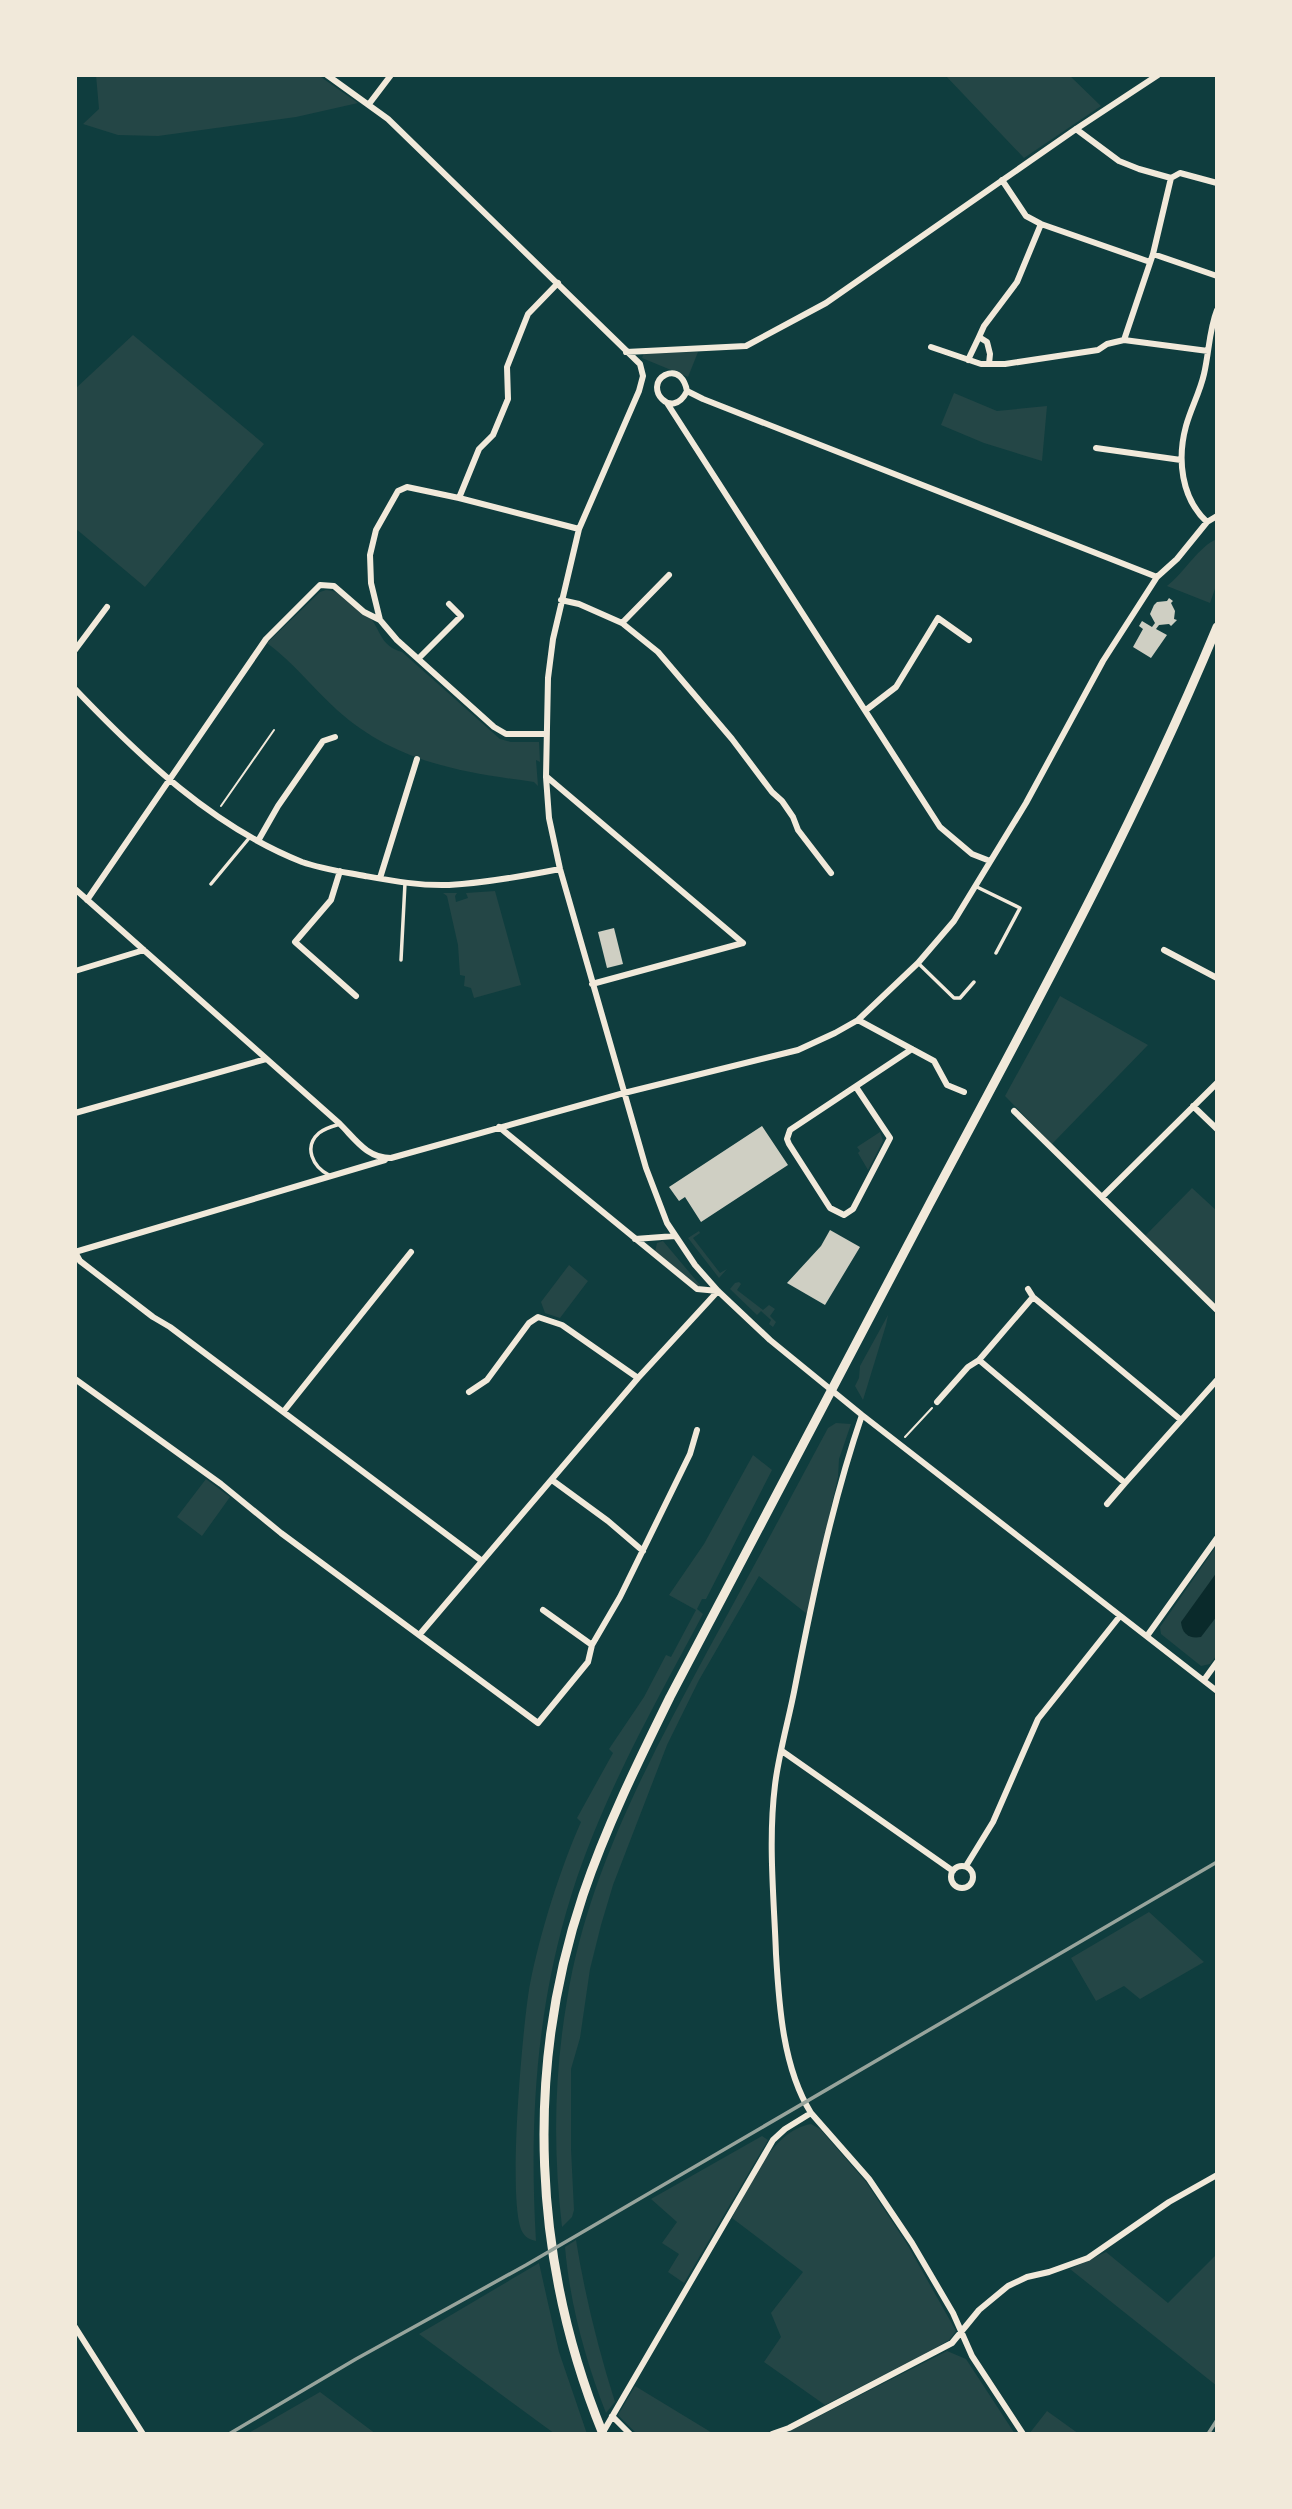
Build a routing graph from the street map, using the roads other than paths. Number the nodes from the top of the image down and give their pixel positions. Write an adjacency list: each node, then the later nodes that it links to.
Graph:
1 (327, 75): 4 (street)
2 (391, 75): 4 (street)
3 (1158, 75): 5 (street)
4 (369, 104): 13 (street)
5 (1076, 129): 6 (street); 7 (street)
6 (1171, 178): 8 (street); 10 (street)
7 (1002, 180): 9 (street); 19 (street)
8 (1217, 183)
9 (1041, 224): 11 (street); 15 (street)
10 (1153, 254): 11 (street); 12 (street)
11 (1150, 262): 16 (street)
12 (1217, 276)
13 (558, 282): 19 (street); 26 (street)
14 (1217, 310): 18 (street)
15 (979, 337): 20 (street); 21 (street)
16 (1124, 341): 18 (street); 21 (street)
17 (931, 347): 20 (street)
18 (1208, 351): 25 (street)
19 (626, 352): 29 (street)
20 (968, 360): 21 (street)
21 (989, 364)
22 (687, 391): 23 (street); 23 (street); 31 (street)
23 (667, 403): 42 (street)
24 (1096, 448): 25 (street)
25 (1181, 460): 28 (street)
26 (459, 498): 29 (street); 35 (street)
27 (1217, 516): 28 (street)
28 (1207, 522): 31 (street)
29 (579, 529): 32 (street)
30 (669, 575): 36 (street)
31 (1157, 577): 50 (street)
32 (561, 600): 36 (street); 43 (street)
33 (449, 604): 40 (street)
34 (107, 607): 39 (street)
35 (380, 620): 40 (street); 47 (street)
36 (622, 623): 53 (street)
37 (1217, 627): 98 (main road)
38 (969, 640): 42 (street)
39 (75, 650)
40 (419, 658): 43 (street)
41 (75, 689): 47 (street)
42 (866, 710): 50 (street)
43 (546, 734): 46 (street)
44 (335, 737): 49 (street)
45 (417, 759): 54 (street)
46 (546, 777): 51 (street); 68 (street)
47 (172, 780): 48 (street); 59 (street)
48 (250, 837): 49 (street); 56 (lane)
49 (258, 841): 52 (street)
50 (990, 861): 57 (street)
51 (560, 869): 55 (street); 68 (street)
52 (340, 871): 54 (street); 69 (street)
53 (831, 873)
54 (380, 878): 55 (street)
55 (405, 883): 63 (lane)
56 (211, 884)
57 (975, 886): 62 (lane); 64 (street)
58 (75, 889): 59 (street)
59 (87, 900): 60 (street)
60 (144, 950): 65 (street); 72 (street)
61 (1164, 950): 66 (street)
62 (996, 953)
63 (401, 960)
64 (918, 963): 67 (lane); 70 (street)
65 (75, 971)
66 (1217, 978)
67 (974, 982)
68 (592, 984): 75 (street)
69 (356, 996)
70 (858, 1020): 71 (street); 75 (street)
71 (912, 1049): 74 (street); 76 (street)
72 (266, 1059): 79 (street); 80 (street)
73 (1217, 1083): 77 (street)
74 (856, 1087): 74 (street)
75 (624, 1093): 81 (street); 86 (street)
76 (964, 1093)
77 (1193, 1106): 82 (street); 85 (street)
78 (1014, 1111): 85 (street)
79 (75, 1113)
80 (340, 1124): 83 (street); 84 (lane)
81 (499, 1127): 83 (street); 87 (street)
82 (1217, 1129)
83 (391, 1158): 84 (street)
84 (334, 1177): 88 (street)
85 (1102, 1197): 93 (street)
86 (675, 1236): 87 (street); 91 (street)
87 (635, 1239): 91 (street)
88 (75, 1252): 101 (street)
89 (411, 1252): 101 (street)
90 (1028, 1289): 92 (street)
91 (718, 1291): 95 (street); 98 (street)
92 (1032, 1297): 94 (street); 103 (street)
93 (1217, 1310)
94 (979, 1360): 100 (street); 106 (street)
95 (638, 1378): 99 (street); 105 (street)
96 (75, 1379): 113 (street)
97 (1217, 1380): 103 (street)
98 (832, 1389): 102 (street); 128 (main road)
99 (469, 1392)
100 (937, 1402)
101 (284, 1411): 110 (street)
102 (862, 1415): 112 (street); 119 (street)
103 (1181, 1419): 106 (street)
104 (698, 1430): 109 (street)
105 (552, 1480): 109 (street); 110 (street)
106 (1125, 1483): 107 (street)
107 (1107, 1504)
108 (1217, 1538): 114 (street)
109 (643, 1551): 115 (street)
110 (482, 1561): 113 (street)
111 (543, 1610): 115 (street)
112 (1120, 1616): 114 (street); 120 (street)
113 (420, 1634): 115 (street)
114 (1147, 1636): 117 (street)
115 (592, 1645)
116 (1217, 1662): 117 (street)
117 (1204, 1680): 118 (street)
118 (1217, 1691)
119 (782, 1751): 121 (street); 122 (street)
120 (966, 1867): 121 (street); 121 (street)
121 (953, 1871)
122 (811, 2113): 125 (street); 126 (street)
123 (1217, 2175): 125 (street)
124 (75, 2327): 127 (street)
125 (962, 2332): 130 (street); 131 (street)
126 (612, 2416): 128 (street); 129 (street)
127 (143, 2434)
128 (602, 2434)
129 (630, 2434)
130 (772, 2434)
131 (1023, 2434)

